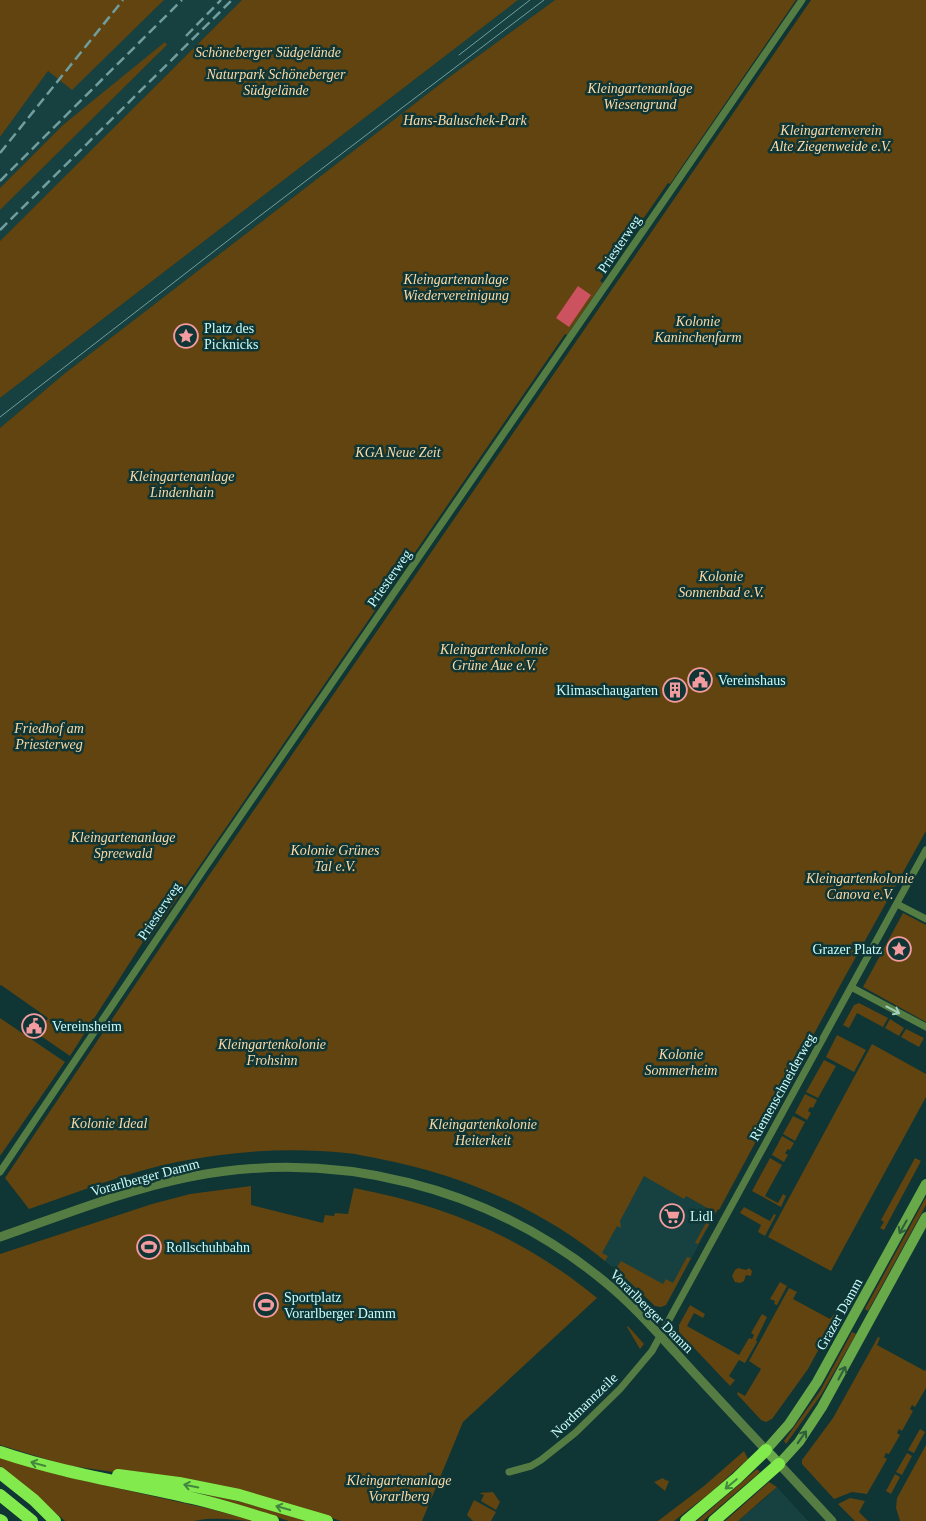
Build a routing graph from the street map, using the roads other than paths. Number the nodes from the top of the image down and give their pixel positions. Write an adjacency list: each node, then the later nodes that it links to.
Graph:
1 (802, 0): 7 (street, Priesterweg)
2 (926, 850): 3 (street, Riemenschneiderweg)
3 (897, 904): 4 (street); 5 (street, Riemenschneiderweg)
4 (926, 920)
5 (851, 987): 6 (street, one-way to 6); 13 (street, Riemenschneiderweg)
6 (926, 1028)
7 (0, 1172)
8 (926, 1184): 11 (main road, Grazer Damm, one-way to 11)
9 (926, 1218): 12 (main road)
10 (0, 1237): 13 (street, Vorarlberger Damm)
11 (853, 1318): 12 (main road); 14 (main road, Grazer Damm)
12 (868, 1326): 16 (main road, one-way to 12)
13 (660, 1336): 14 (street, Vorarlberger Damm); 19 (street, Nordmannzeile)
14 (766, 1450): 16 (main road, Vorarlberger Damm); 25 (highway, one-way to 25)
15 (0, 1452): 18 (highway, one-way to 15)
16 (779, 1464): 26 (highway); 27 (street, Vorarlberger Damm)
17 (0, 1472): 22 (highway)
18 (78, 1472): 23 (highway); 24 (highway, one-way to 18)
19 (509, 1472)
20 (0, 1495): 21 (highway)
21 (32, 1521)
22 (55, 1521)
23 (272, 1521)
24 (327, 1521)
25 (686, 1521)
26 (714, 1521)
27 (832, 1521)

